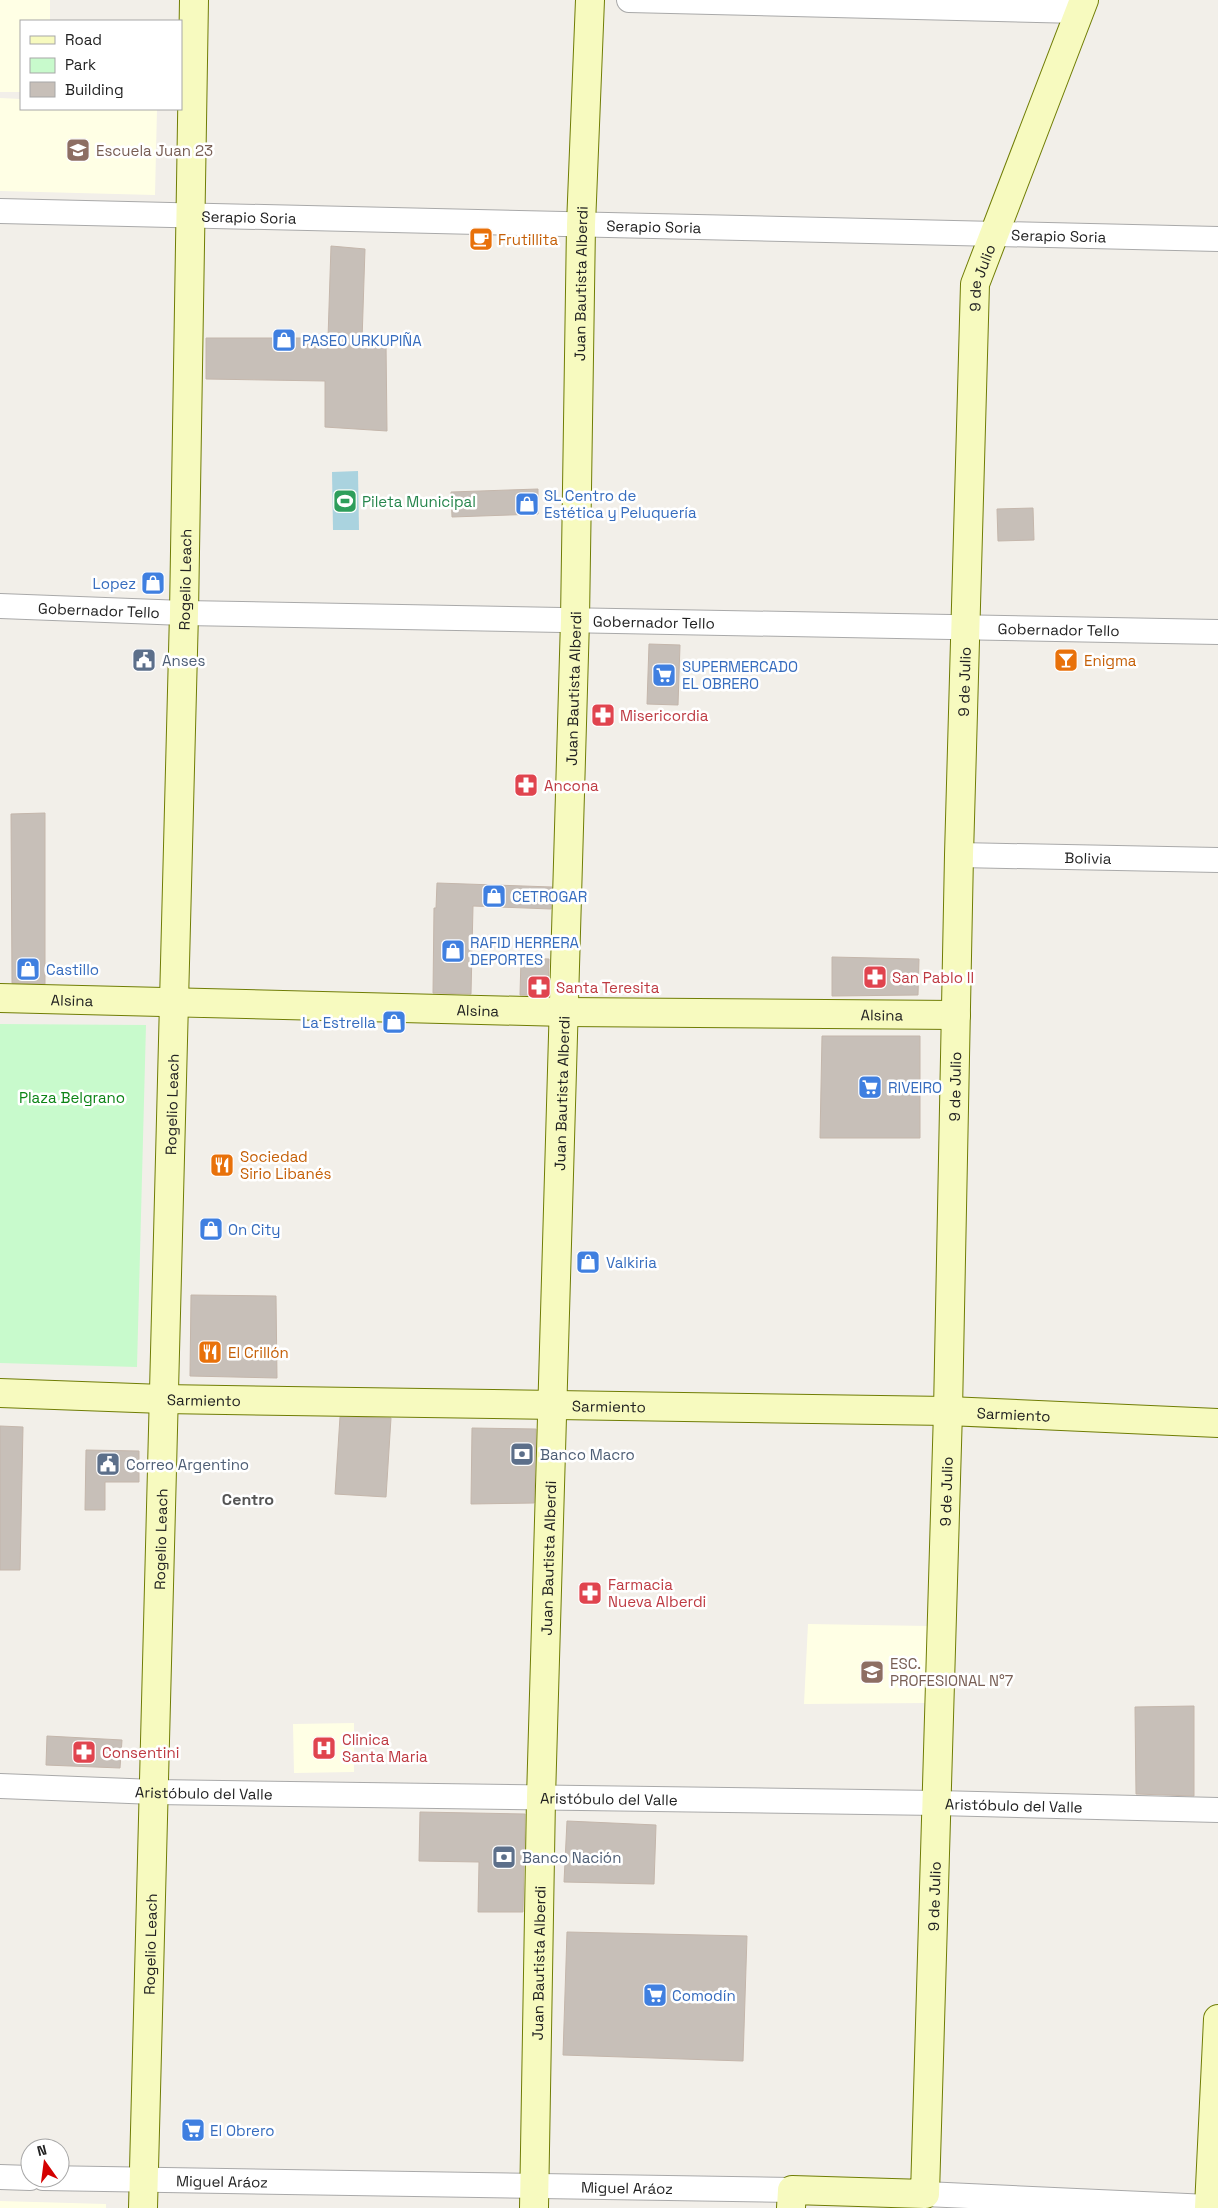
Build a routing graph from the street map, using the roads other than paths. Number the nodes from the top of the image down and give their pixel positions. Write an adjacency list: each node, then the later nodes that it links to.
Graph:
1 (194, 0): 6 (street, Rogelio Leach)
2 (590, 0): 7 (street, Juan Bautista Alberdi)
3 (629, 0): 4 (street)
4 (1082, 5): 8 (street, 9 de Julio)
5 (0, 211): 6 (street, Serapio Soria)
6 (191, 216): 7 (street, Serapio Soria); 11 (street, Rogelio Leach)
7 (581, 226): 8 (street, Serapio Soria); 12 (street, Juan Bautista Alberdi)
8 (993, 235): 9 (street, Serapio Soria); 13 (street, 9 de Julio)
9 (1218, 239)
10 (0, 606): 11 (street, Gobernador Tello)
11 (184, 612): 12 (street, Gobernador Tello); 18 (street, Rogelio Leach)
12 (576, 620): 13 (street, Gobernador Tello); 19 (street, Juan Bautista Alberdi)
13 (966, 627): 14 (street, Gobernador Tello); 15 (street, 9 de Julio)
14 (1218, 632)
15 (959, 855): 16 (street, Bolivia); 20 (street, 9 de Julio)
16 (1218, 860)
17 (0, 998): 18 (street, Alsina)
18 (173, 1002): 19 (street, Alsina); 22 (street, Rogelio Leach)
19 (565, 1012): 20 (street, Alsina); 23 (street, Juan Bautista Alberdi)
20 (956, 1015): 24 (street, 9 de Julio)
21 (0, 1394): 22 (street, Sarmiento)
22 (163, 1399): 23 (street, Sarmiento); 27 (street, Rogelio Leach)
23 (553, 1405): 24 (street, Sarmiento); 28 (street, Juan Bautista Alberdi)
24 (948, 1411): 25 (street, Sarmiento); 29 (street, 9 de Julio)
25 (1218, 1423)
26 (0, 1786): 27 (street, Aristóbulo del Valle)
27 (155, 1792): 28 (street, Aristóbulo del Valle); 35 (street, Rogelio Leach)
28 (541, 1798): 29 (street, Aristóbulo del Valle); 37 (street, Juan Bautista Alberdi)
29 (937, 1803): 30 (street, Aristóbulo del Valle); 36 (street, 9 de Julio)
30 (1218, 1810)
31 (1218, 2019): 40 (street)
32 (0, 2177): 33 (street)
33 (20, 2178)
34 (70, 2179): 35 (street, Miguel Aráoz)
35 (145, 2181): 37 (street, Miguel Aráoz); 39 (street, Rogelio Leach)
36 (925, 2194): 38 (street, Miguel Aráoz); 40 (street, Miguel Aráoz)
37 (534, 2197): 38 (street, Miguel Aráoz)
38 (792, 2199)
39 (143, 2208)
40 (1209, 2208)

